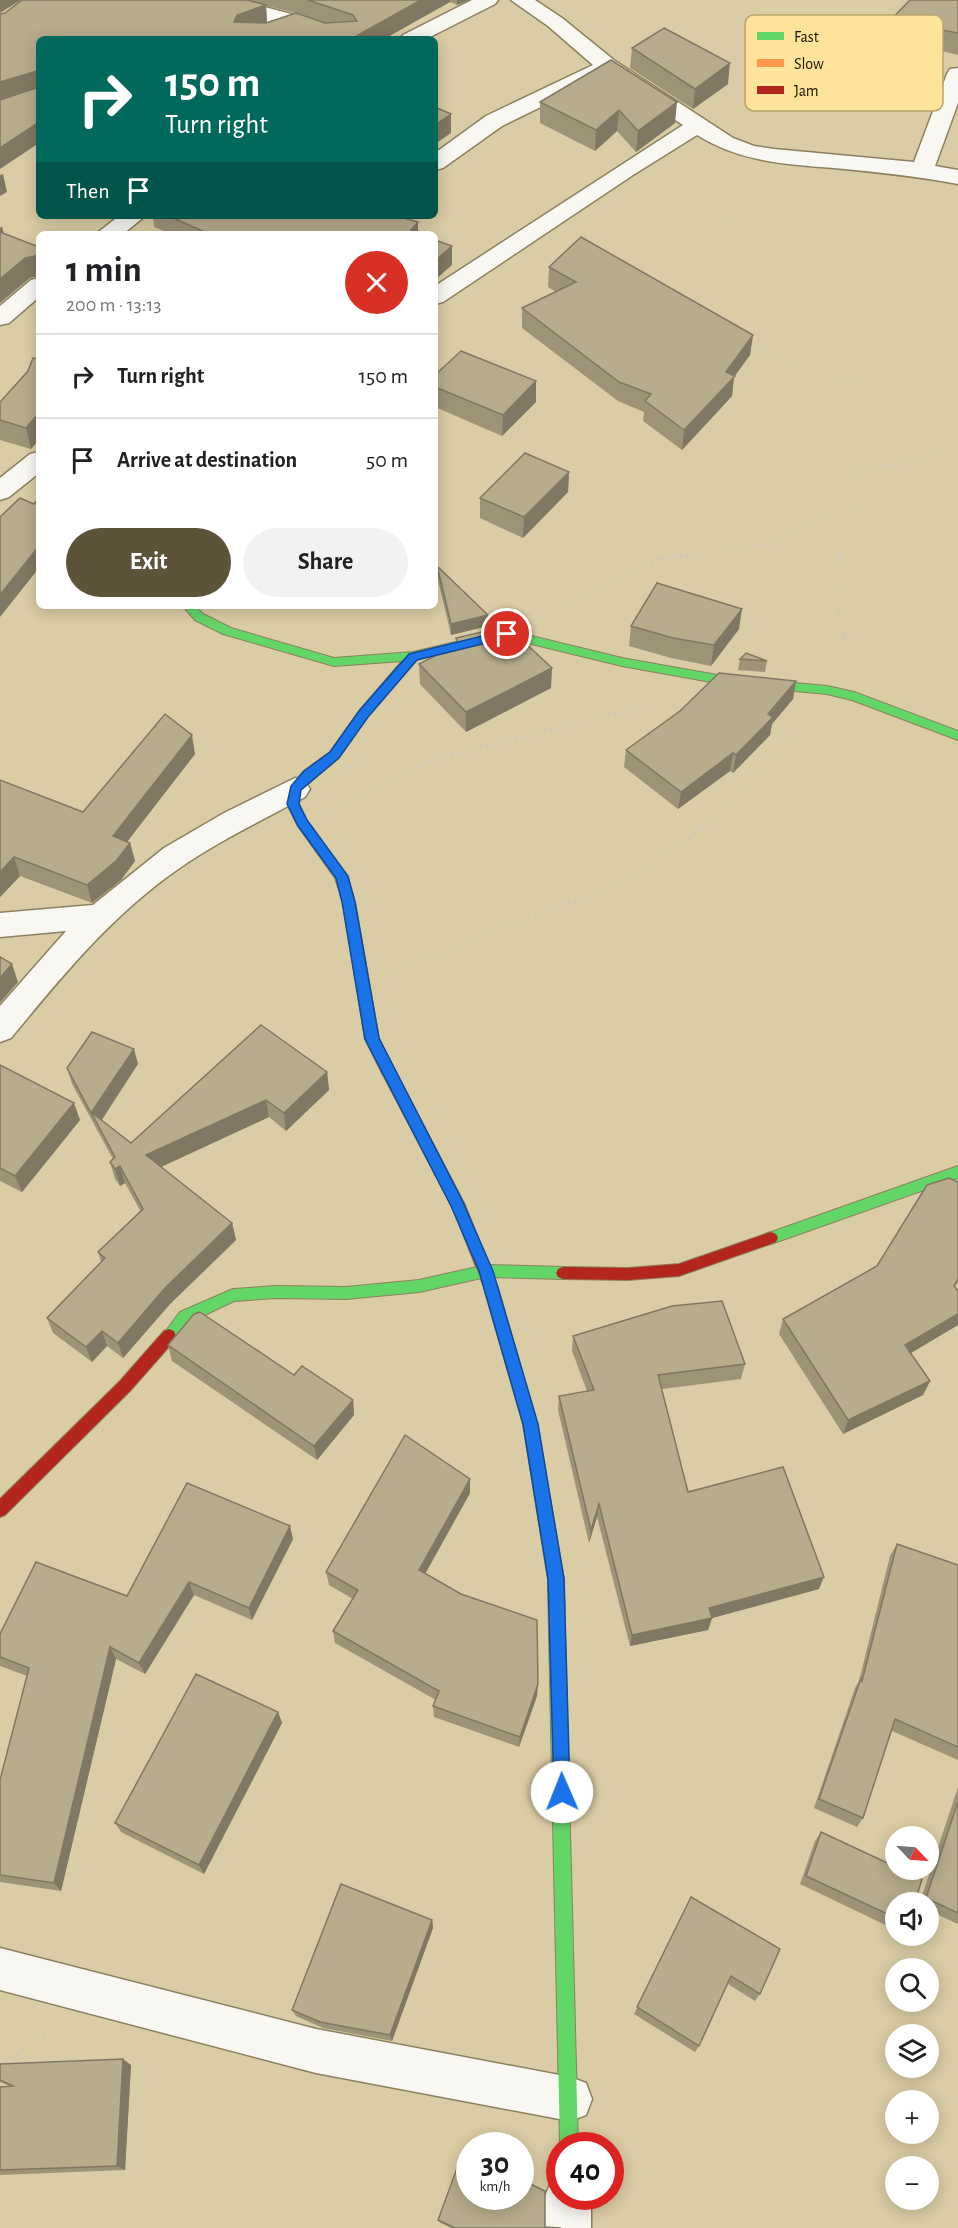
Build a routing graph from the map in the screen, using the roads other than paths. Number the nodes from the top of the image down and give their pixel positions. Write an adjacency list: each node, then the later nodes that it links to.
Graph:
1 (213, 0): 4 (street)
2 (488, 0): 7 (street)
3 (521, 0): 8 (street)
4 (297, 22): 5 (street); 6 (street)
5 (257, 36)
6 (337, 36)
7 (417, 36)
8 (607, 66): 12 (street); 13 (street)
9 (958, 74): 10 (street)
10 (943, 110)
11 (943, 111): 14 (street)
12 (698, 125): 14 (street); 19 (street)
13 (438, 161)
14 (918, 170): 15 (street)
15 (958, 177)
16 (130, 219): 17 (street)
17 (112, 231)
18 (36, 288): 20 (street)
19 (438, 295)
20 (0, 318)
21 (36, 462): 22 (street)
22 (0, 491): 23 (street)
23 (29, 505)
24 (192, 609): 25 (street)
25 (413, 657): 26 (street); 27 (street)
26 (958, 736)
27 (295, 789): 28 (street); 32 (street)
28 (100, 916): 29 (street); 30 (street)
29 (0, 925)
30 (0, 1029)
31 (958, 1172): 32 (street)
32 (486, 1271): 33 (street); 35 (street)
33 (0, 1510)
34 (0, 1969): 35 (street)
35 (570, 2099): 36 (street)
36 (569, 2132)
37 (568, 2210): 38 (street)
38 (568, 2228)

